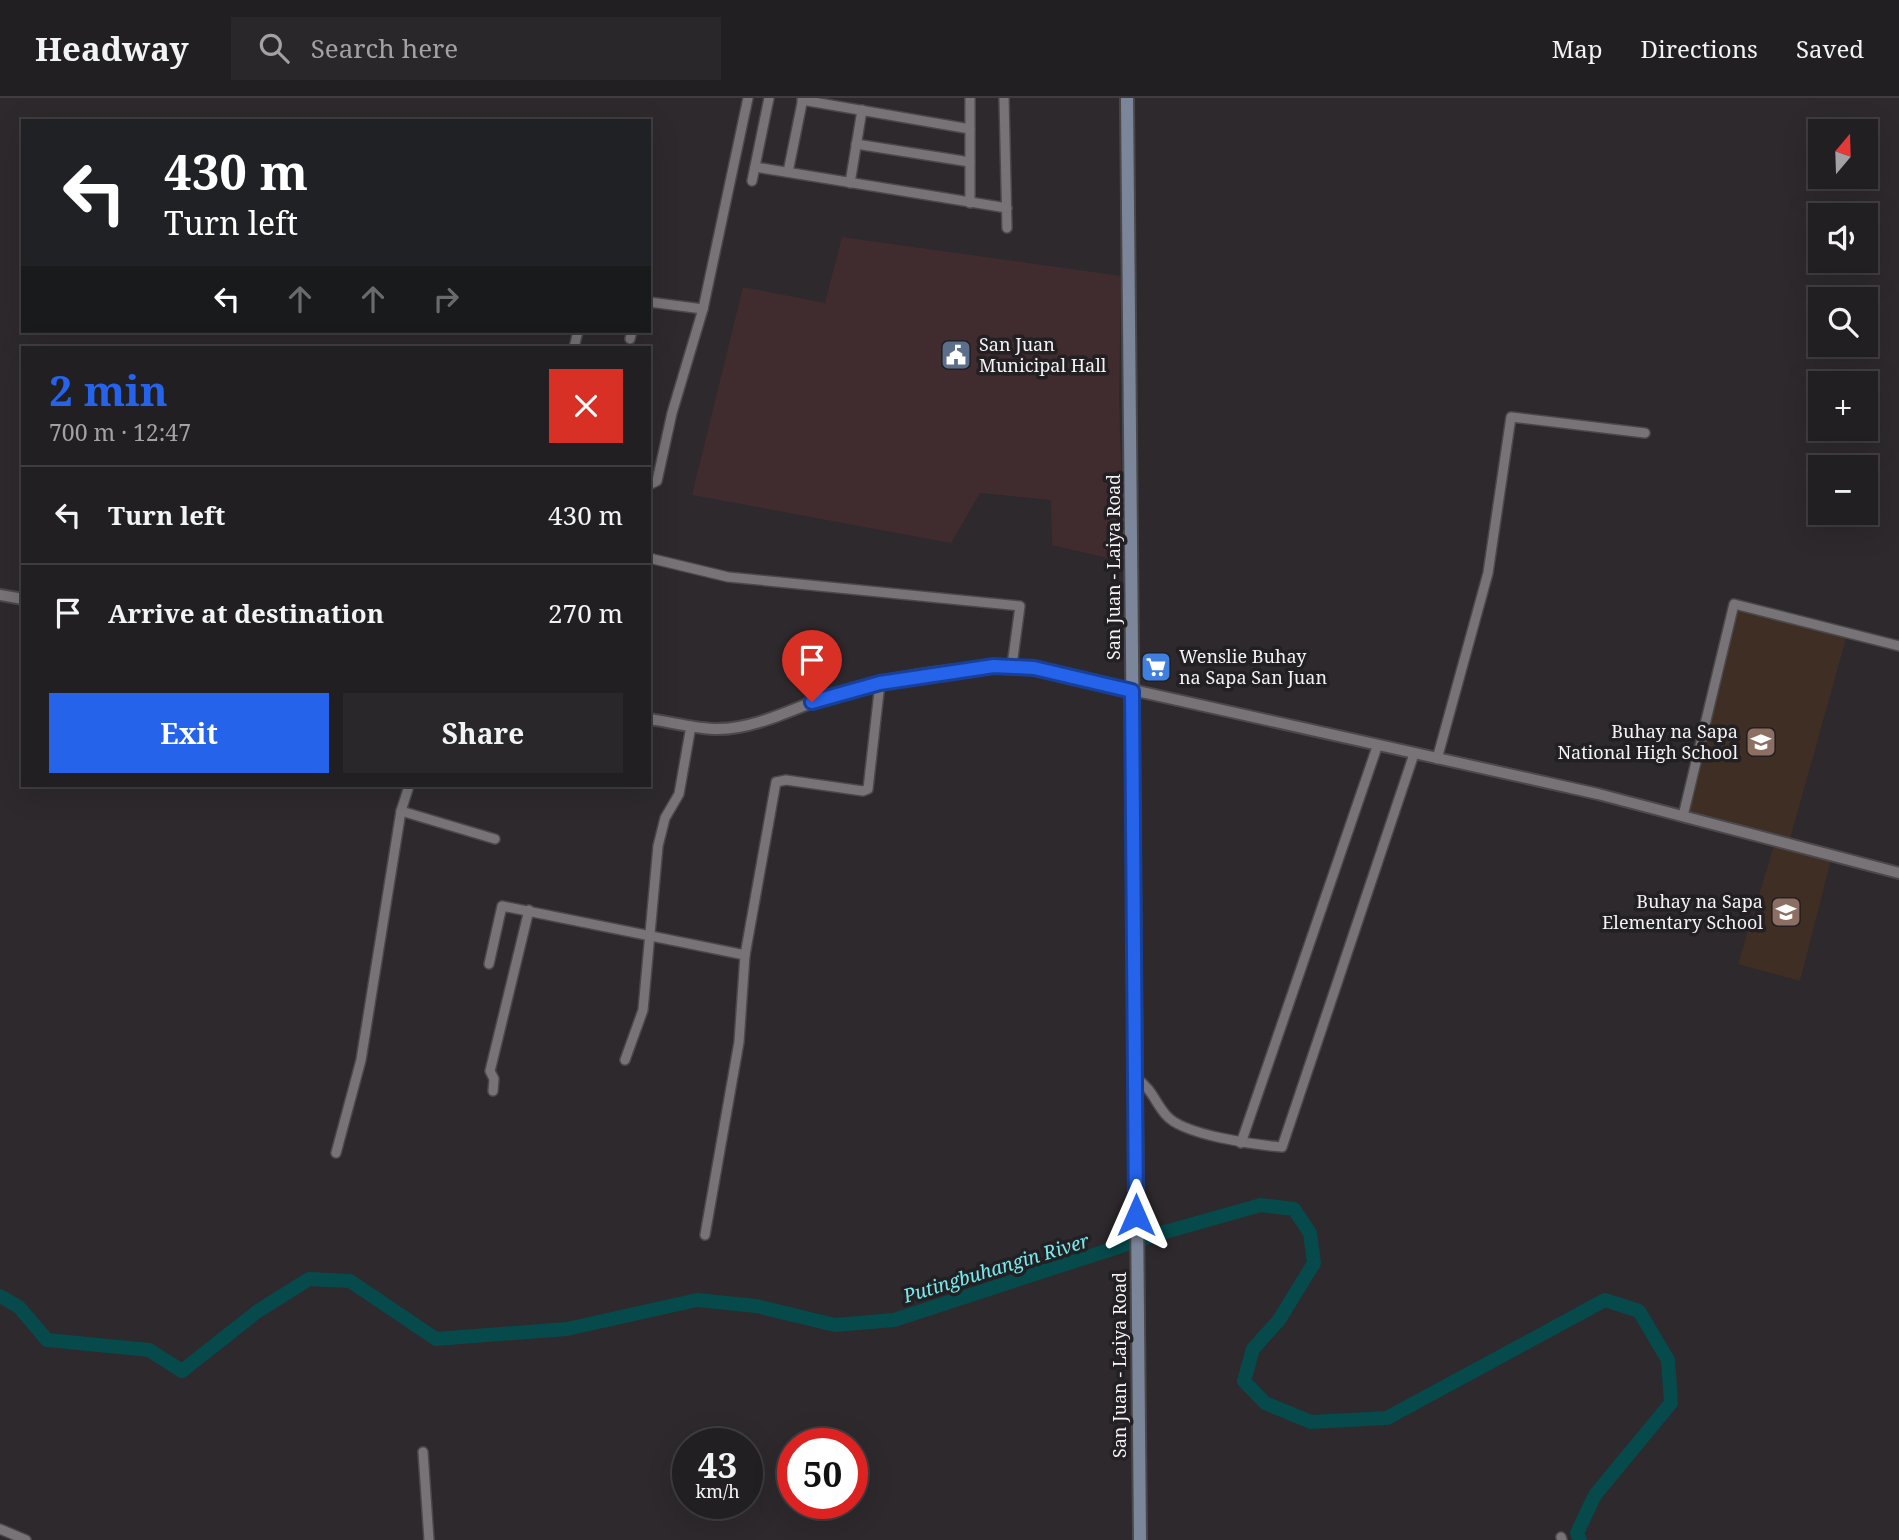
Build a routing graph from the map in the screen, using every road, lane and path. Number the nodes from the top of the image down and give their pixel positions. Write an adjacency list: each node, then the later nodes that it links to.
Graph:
1 (748, 98): 19 (street)
2 (769, 98): 11 (street)
3 (970, 98): 8 (street)
4 (1004, 98): 16 (street)
5 (1127, 98): 28 (main road, San Juan - Laiya Road)
6 (802, 99): 7 (street); 12 (street)
7 (862, 110): 8 (street); 9 (street)
8 (970, 129): 10 (street)
9 (856, 144): 10 (street); 14 (street)
10 (970, 162): 15 (street)
11 (755, 167): 12 (street); 13 (street)
12 (788, 172): 14 (street)
13 (752, 181)
14 (850, 183): 15 (street)
15 (970, 203): 16 (street)
16 (1007, 208): 17 (street)
17 (1007, 228)
18 (651, 302): 19 (street)
19 (703, 309): 21 (street)
20 (1645, 433): 33 (street)
21 (651, 484)
22 (651, 558): 26 (street)
23 (0, 595): 24 (street)
24 (21, 599)
25 (1899, 646): 36 (street)
26 (1012, 666): 27 (street); 28 (street)
27 (880, 683): 30 (street); 41 (street)
28 (1132, 691): 31 (street); 44 (main road, San Juan - Laiya Road)
29 (651, 719): 30 (street)
30 (691, 726): 40 (street)
31 (1377, 747): 32 (street); 46 (street)
32 (1414, 754): 33 (street); 46 (street)
33 (1437, 759): 36 (street)
34 (408, 787): 35 (street)
35 (401, 811): 37 (street); 47 (street)
36 (1683, 817): 38 (street)
37 (495, 839)
38 (1899, 873)
39 (529, 910): 40 (street); 42 (street); 45 (street)
40 (651, 935): 41 (street); 43 (street)
41 (745, 955): 48 (street)
42 (489, 964)
43 (625, 1060)
44 (1135, 1077): 46 (street); 53 (main road, San Juan - Laiya Road)
45 (493, 1091)
46 (1241, 1143)
47 (336, 1153)
48 (705, 1235)
49 (423, 1452): 52 (street)
50 (0, 1529): 51 (street)
51 (26, 1540)
52 (429, 1540)
53 (1140, 1540)

